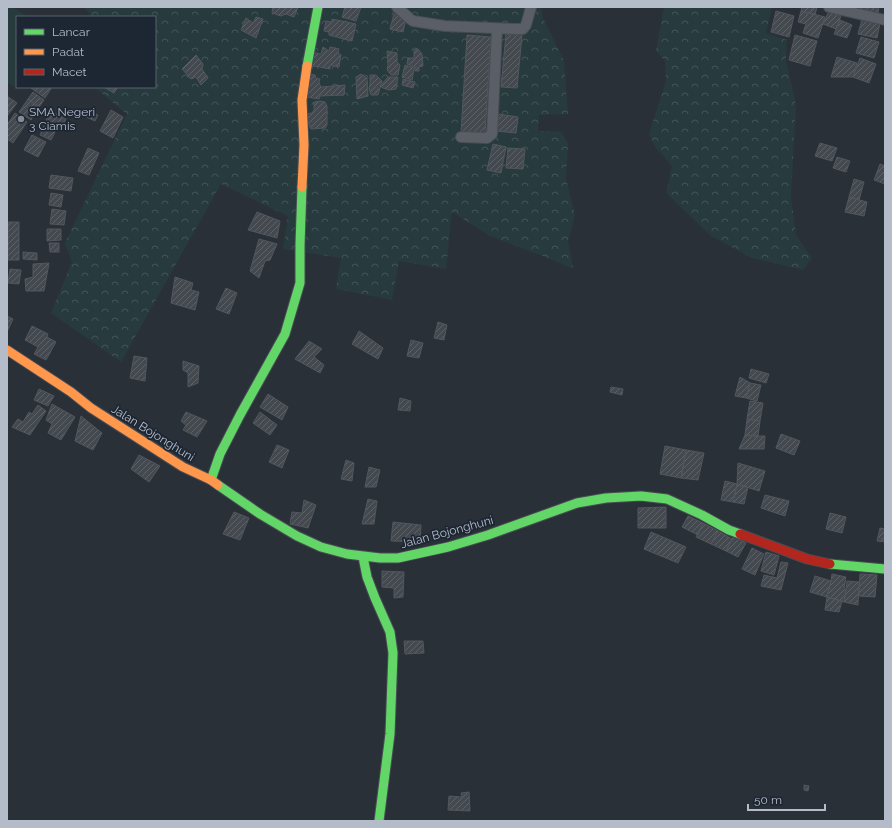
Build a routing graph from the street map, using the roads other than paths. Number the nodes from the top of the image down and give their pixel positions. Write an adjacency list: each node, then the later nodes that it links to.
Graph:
1 (318, 7): 9 (street)
2 (397, 7): 6 (street)
3 (531, 7): 6 (street)
4 (830, 7): 5 (street)
5 (885, 20)
6 (497, 29): 7 (street)
7 (461, 137)
8 (7, 350): 9 (street, Jalan Bojonghuni)
9 (211, 480): 10 (street, Jalan Bojonghuni)
10 (364, 556): 11 (street, Jalan Bojonghuni); 12 (street)
11 (885, 569)
12 (379, 821)

